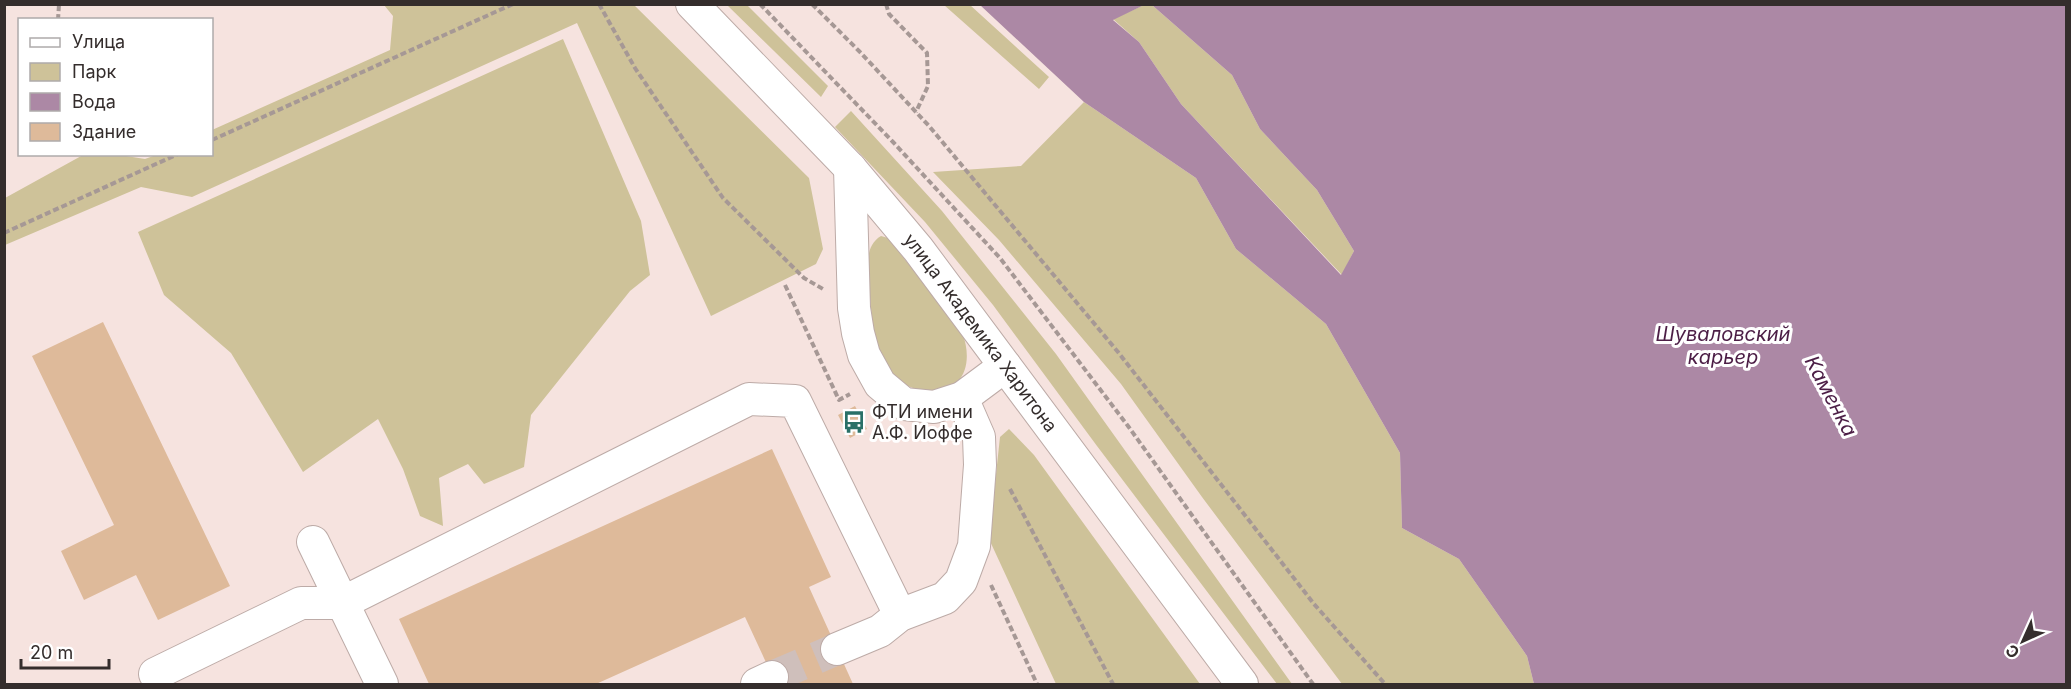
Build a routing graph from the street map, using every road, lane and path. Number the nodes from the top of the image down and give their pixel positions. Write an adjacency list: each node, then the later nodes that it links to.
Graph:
1 (513, 4): 8 (path)
2 (599, 4): 13 (path)
3 (692, 4): 10 (street, улица Академика Харитона)
4 (759, 4): 28 (path)
5 (812, 4): 7 (path)
6 (886, 4): 7 (path)
7 (916, 112): 29 (path)
8 (213, 140)
9 (174, 156): 11 (path)
10 (850, 168): 13 (street); 14 (street, улица Академика Харитона)
11 (4, 233)
12 (785, 285): 15 (path)
13 (854, 308): 16 (street)
14 (1005, 366): 16 (street); 27 (street, улица Академика Харитона)
15 (855, 391)
16 (962, 398): 19 (street)
17 (1008, 486): 26 (path)
18 (313, 542): 20 (street)
19 (974, 546): 21 (street); 25 (path)
20 (342, 603): 21 (street); 23 (street); 24 (street)
21 (900, 615): 22 (street)
22 (837, 649)
23 (155, 674)
24 (382, 684)
25 (1037, 684)
26 (1113, 684)
27 (1242, 684)
28 (1313, 684)
29 (1385, 684)

